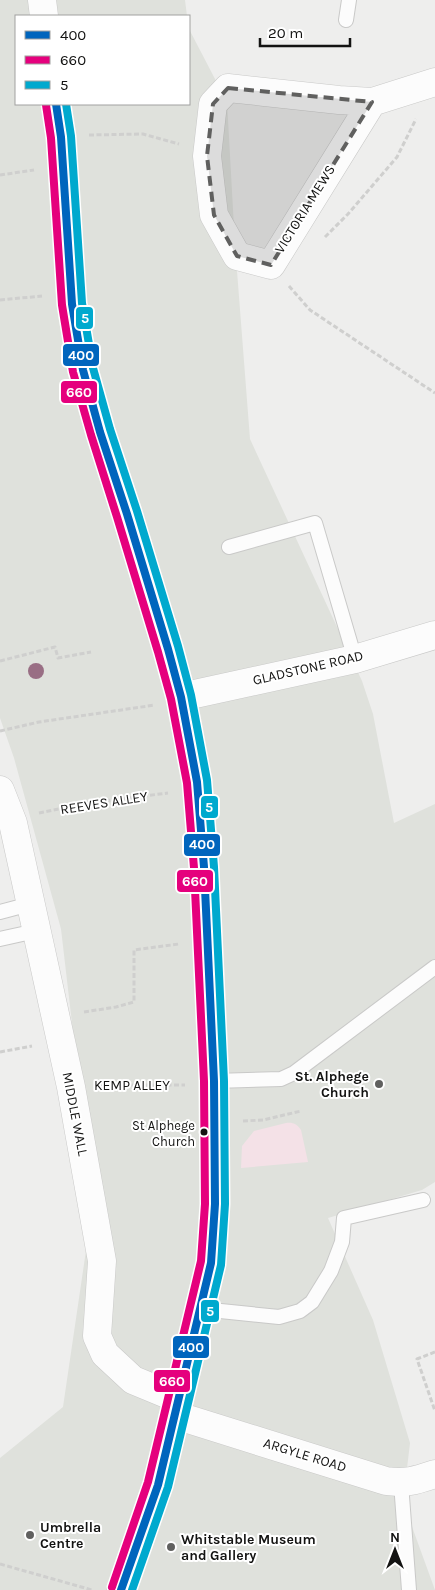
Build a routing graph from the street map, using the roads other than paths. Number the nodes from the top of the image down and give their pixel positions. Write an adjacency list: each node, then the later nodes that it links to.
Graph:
1 (42, 0): 3 (street)
2 (349, 0): 4 (lane)
3 (44, 15)
4 (346, 20)
5 (435, 82): 6 (street, VICTORIA MEWS)
6 (372, 102): 6 (street, VICTORIA MEWS)
7 (56, 105): 11 (street)
8 (229, 547): 10 (lane)
9 (435, 635): 10 (street, GLADSTONE ROAD)
10 (355, 659): 11 (street, GLADSTONE ROAD)
11 (181, 699): 18 (street)
12 (0, 790): 13 (street, MIDDLE WALL)
13 (30, 904): 14 (lane); 15 (street, MIDDLE WALL)
14 (0, 912)
15 (36, 931): 16 (lane); 21 (street, MIDDLE WALL)
16 (0, 939)
17 (435, 967): 18 (lane)
18 (204, 1083): 20 (street)
19 (423, 1200): 20 (lane)
20 (201, 1309): 21 (street)
21 (177, 1407): 23 (street, ARGYLE ROAD); 24 (street)
22 (435, 1474): 23 (street, ARGYLE ROAD)
23 (401, 1483): 25 (lane)
24 (121, 1590)
25 (409, 1590)

